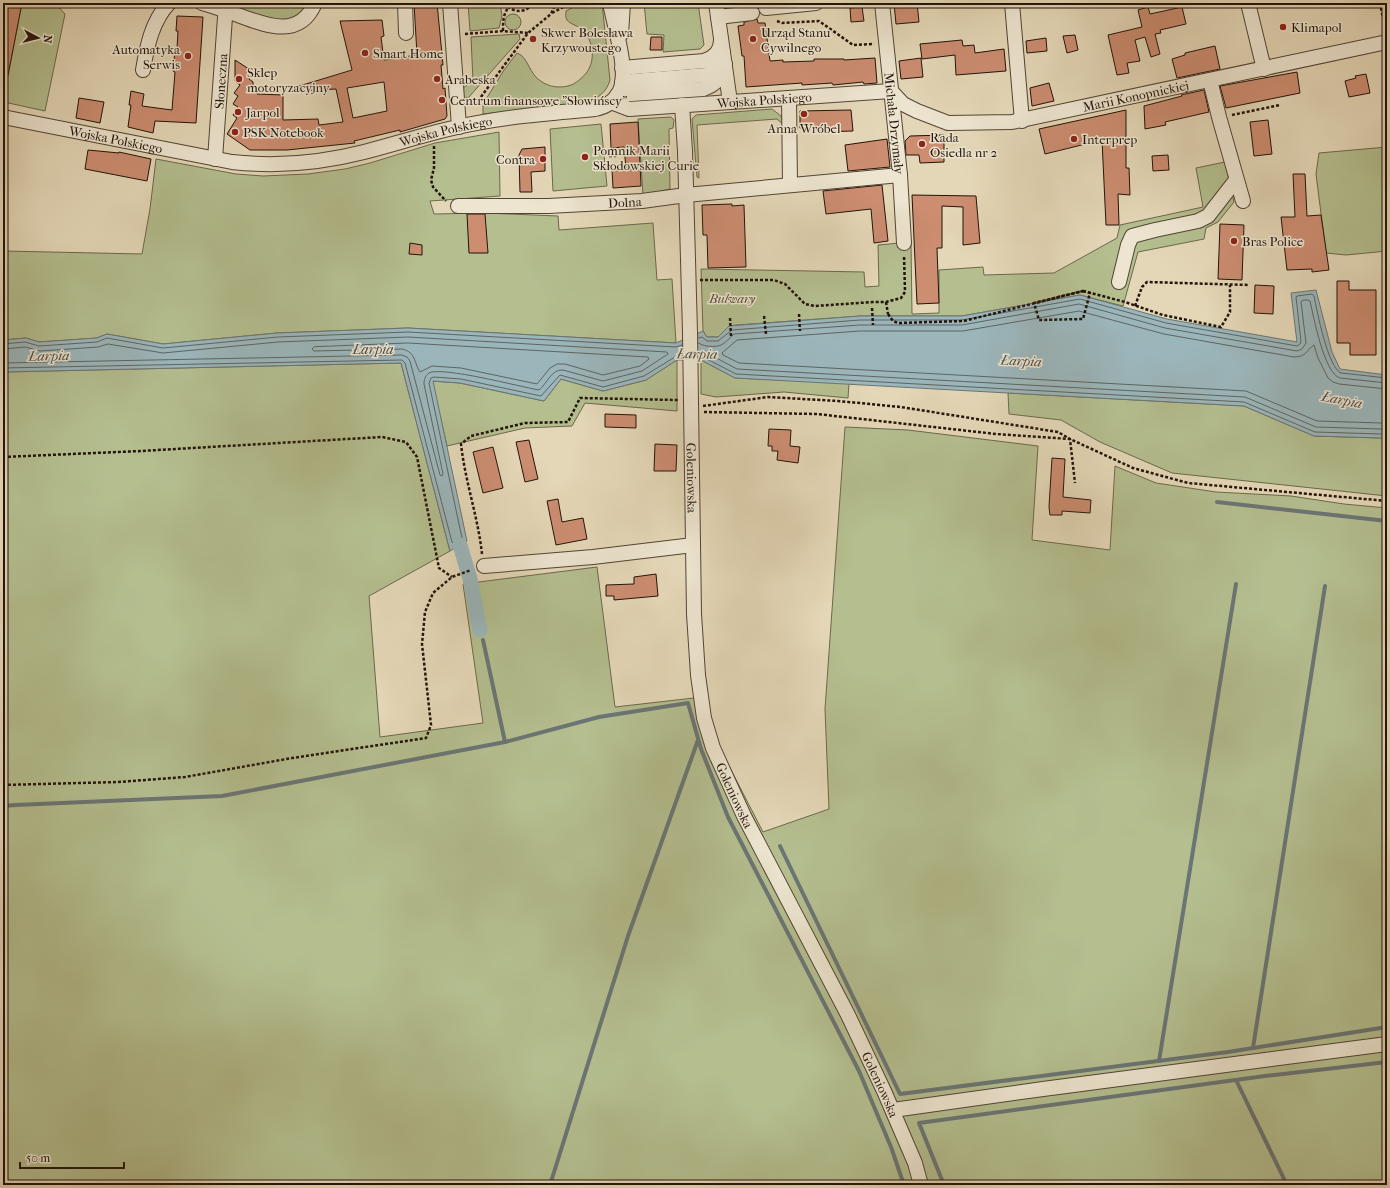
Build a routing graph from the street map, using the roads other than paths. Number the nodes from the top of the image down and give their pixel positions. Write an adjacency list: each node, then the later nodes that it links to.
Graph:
1 (169, 3): 22 (street)
2 (202, 3): 14 (street)
3 (315, 3): 14 (street)
4 (405, 3): 18 (street)
5 (450, 3): 31 (street)
6 (610, 3): 23 (street)
7 (623, 3): 23 (street)
8 (716, 3): 17 (street)
9 (816, 3): 13 (street)
10 (882, 3): 25 (street, Michała Drzymały)
11 (1012, 3): 30 (street)
12 (1248, 3): 21 (street)
13 (800, 4): 15 (street)
14 (226, 7): 32 (street, Słoneczna)
15 (766, 8)
16 (752, 13): 17 (street)
17 (718, 18): 20 (street)
18 (406, 33)
19 (1386, 38): 21 (street, Marii Konopnickiej)
20 (723, 52): 23 (street); 23 (street); 27 (street)
21 (1264, 68): 24 (street, Marii Konopnickiej)
22 (143, 70)
23 (619, 80): 28 (street, Wojska Polskiego); 31 (street, Wojska Polskiego)
24 (1210, 80): 30 (street, Marii Konopnickiej); 34 (street)
25 (891, 91): 26 (street, Wojska Polskiego); 30 (street, Marii Konopnickiej); 33 (street, Michała Drzymały)
26 (788, 98): 27 (street, Wojska Polskiego); 35 (street)
27 (730, 102): 28 (street, Wojska Polskiego)
28 (682, 105): 36 (street)
29 (3, 117): 32 (street, Wojska Polskiego)
30 (1022, 121)
31 (459, 127): 32 (street, Wojska Polskiego)
32 (215, 159)
33 (900, 175): 35 (street, Dolna); 39 (street, Michała Drzymały)
34 (1236, 180): 37 (street); 40 (street)
35 (790, 185): 36 (street, Dolna)
36 (686, 194): 38 (street, Dolna); 41 (street, Goleniowska)
37 (1243, 201)
38 (458, 206)
39 (904, 243)
40 (1119, 282)
41 (693, 545): 42 (street); 44 (street, Goleniowska)
42 (484, 566)
43 (1387, 1044): 44 (street)
44 (893, 1110): 45 (street, Goleniowska)
45 (921, 1185)

